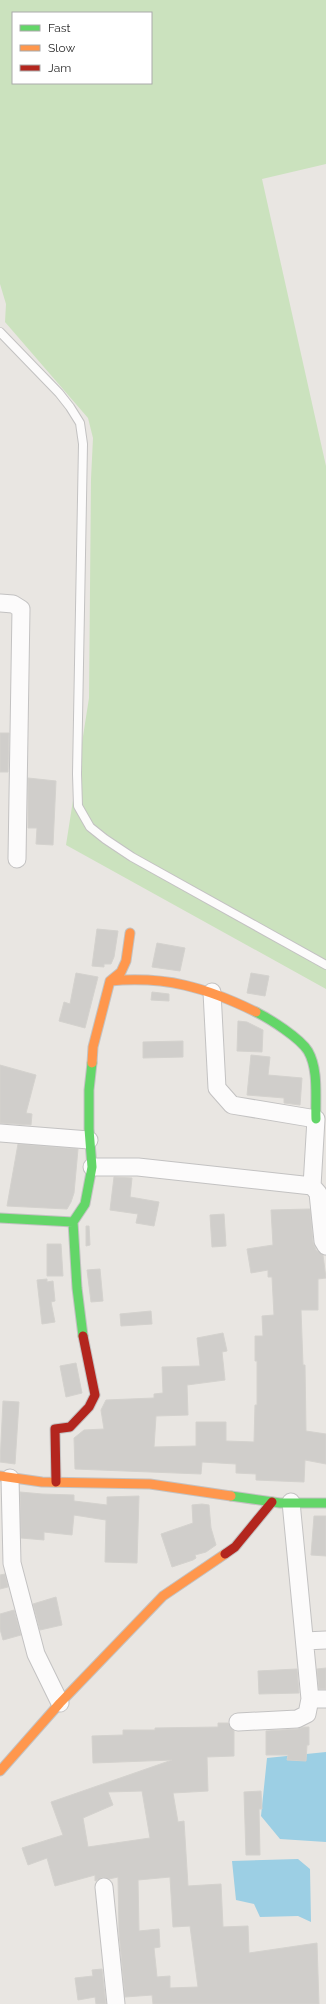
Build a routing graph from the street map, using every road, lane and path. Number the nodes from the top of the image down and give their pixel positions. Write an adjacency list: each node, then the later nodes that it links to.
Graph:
1 (0, 332): 5 (lane)
2 (0, 603): 3 (street)
3 (17, 859)
4 (130, 933): 6 (street)
5 (326, 965)
6 (110, 980): 7 (street); 10 (street)
7 (212, 992): 8 (street); 8 (street)
8 (316, 1119): 12 (street)
9 (0, 1133): 10 (street)
10 (89, 1140): 11 (street)
11 (92, 1167): 12 (street); 14 (street)
12 (312, 1186): 15 (street)
13 (0, 1218): 14 (street)
14 (73, 1222): 17 (street)
15 (326, 1246)
16 (5, 1477): 17 (street); 24 (street)
17 (56, 1482): 18 (street)
18 (272, 1502): 19 (street); 24 (street)
19 (291, 1502): 20 (street); 22 (street)
20 (326, 1503)
21 (326, 1640): 22 (street)
22 (305, 1641): 23 (street)
23 (318, 1699): 25 (street)
24 (60, 1703): 26 (street)
25 (238, 1722)
26 (0, 1772)
27 (104, 1887): 28 (street)
28 (116, 2004)

